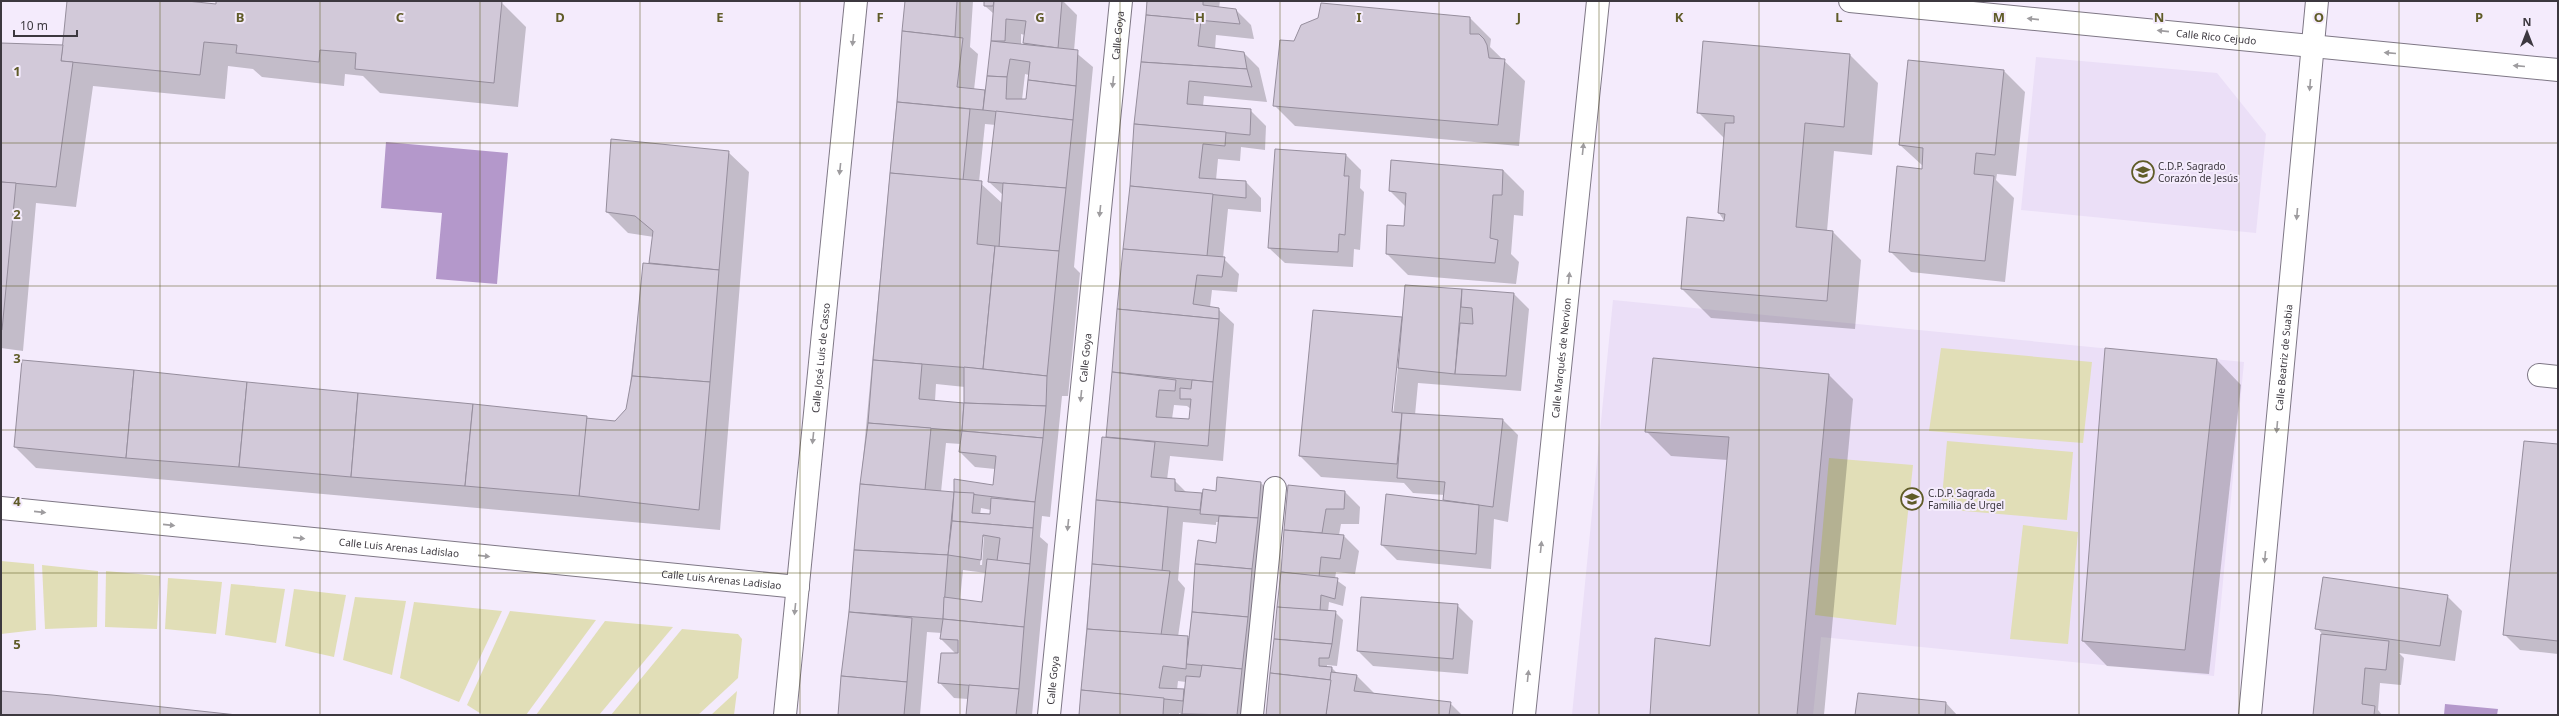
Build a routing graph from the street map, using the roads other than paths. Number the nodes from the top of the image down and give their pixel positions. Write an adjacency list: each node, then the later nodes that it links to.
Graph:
1 (856, 1): 10 (street, Calle José Luis de Casso, one-way to 10)
2 (1121, 1): 12 (street, Calle Goya, one-way to 12)
3 (1598, 1): 14 (street, Calle Marqués de Nervion, one-way to 3)
4 (1850, 1): 6 (street, Calle Rico Cejudo, one-way to 4)
5 (2318, 1): 6 (street, Calle Beatriz de Suabia)
6 (2313, 46): 7 (street, Calle Rico Cejudo, one-way to 6); 15 (street, Calle Beatriz de Suabia, one-way to 15)
7 (2558, 70)
8 (1275, 488): 13 (street)
9 (1, 508): 10 (street, Calle Luis Arenas Ladislao, one-way to 10)
10 (798, 587): 11 (street, Calle José Luis de Casso, one-way to 11)
11 (785, 715)
12 (1049, 715)
13 (1252, 715)
14 (1524, 715)
15 (2250, 715)

